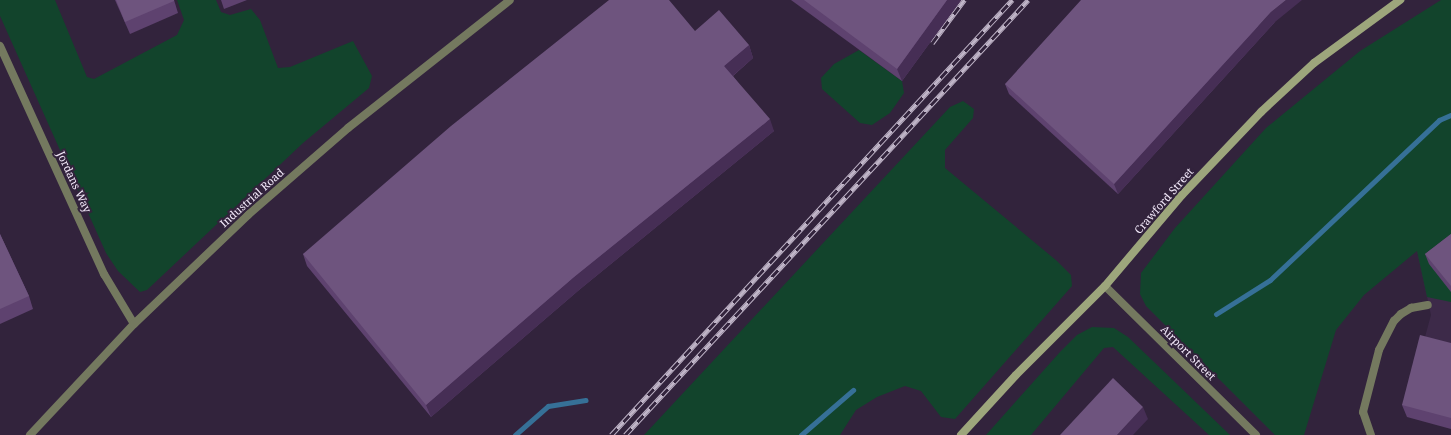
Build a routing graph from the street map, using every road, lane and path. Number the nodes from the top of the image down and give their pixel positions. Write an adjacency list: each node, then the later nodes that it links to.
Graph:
1 (1400, 0): 4 (main road, Crawford Street)
2 (506, 1): 6 (street, Industrial Road)
3 (0, 46): 6 (street, Jordans Way)
4 (1105, 286): 8 (main road, Crawford Street); 9 (street, Airport Street)
5 (1428, 305): 10 (street)
6 (134, 324): 7 (street, Industrial Road)
7 (30, 435)
8 (961, 435)
9 (1256, 435)
10 (1371, 435)

